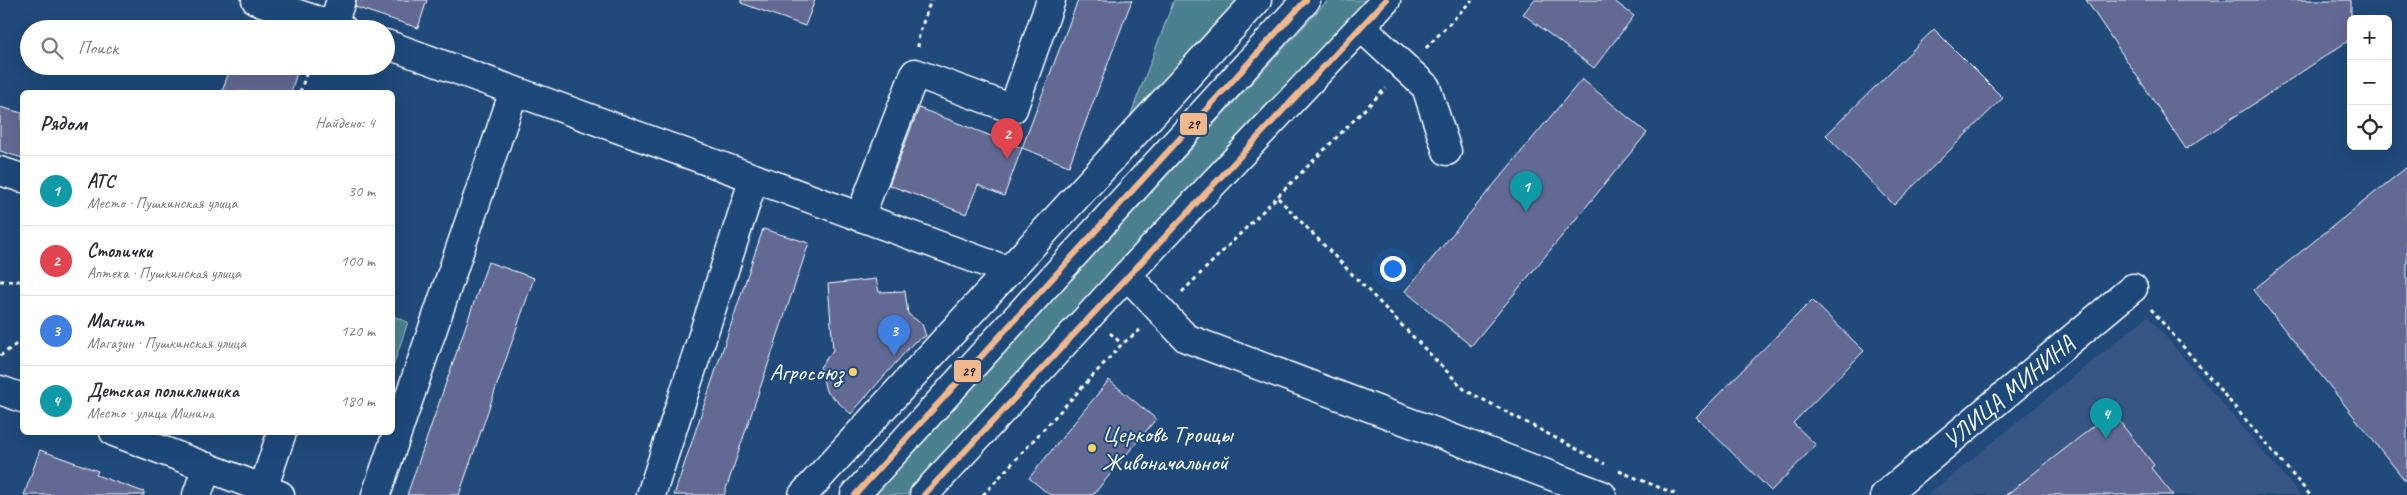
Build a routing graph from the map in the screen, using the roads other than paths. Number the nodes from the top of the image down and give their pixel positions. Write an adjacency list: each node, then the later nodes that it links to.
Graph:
1 (256, 0): 6 (main road)
2 (1051, 0): 14 (main road)
3 (1257, 0): 15 (main road)
4 (1306, 0): 28 (main road)
5 (1386, 0): 7 (main road)
6 (339, 18)
7 (1361, 27): 10 (main road); 16 (main road)
8 (395, 47): 9 (main road)
9 (514, 91): 13 (main road); 25 (main road)
10 (1447, 151)
11 (0, 171): 12 (main road)
12 (20, 177)
13 (754, 178): 14 (main road); 26 (main road)
14 (860, 217): 15 (main road)
15 (1009, 271): 27 (main road)
16 (1127, 275): 29 (main road); 30 (main road)
17 (2133, 288): 31 (main road, УЛИЦА МИНИНА)
18 (0, 390): 19 (main road)
19 (20, 397)
20 (122, 435): 22 (main road)
21 (282, 435): 23 (main road)
22 (207, 467): 23 (main road); 24 (main road)
23 (272, 492)
24 (197, 495)
25 (376, 495)
26 (651, 495)
27 (803, 495)
28 (855, 495)
29 (924, 495)
30 (1602, 495)
31 (1885, 495)

